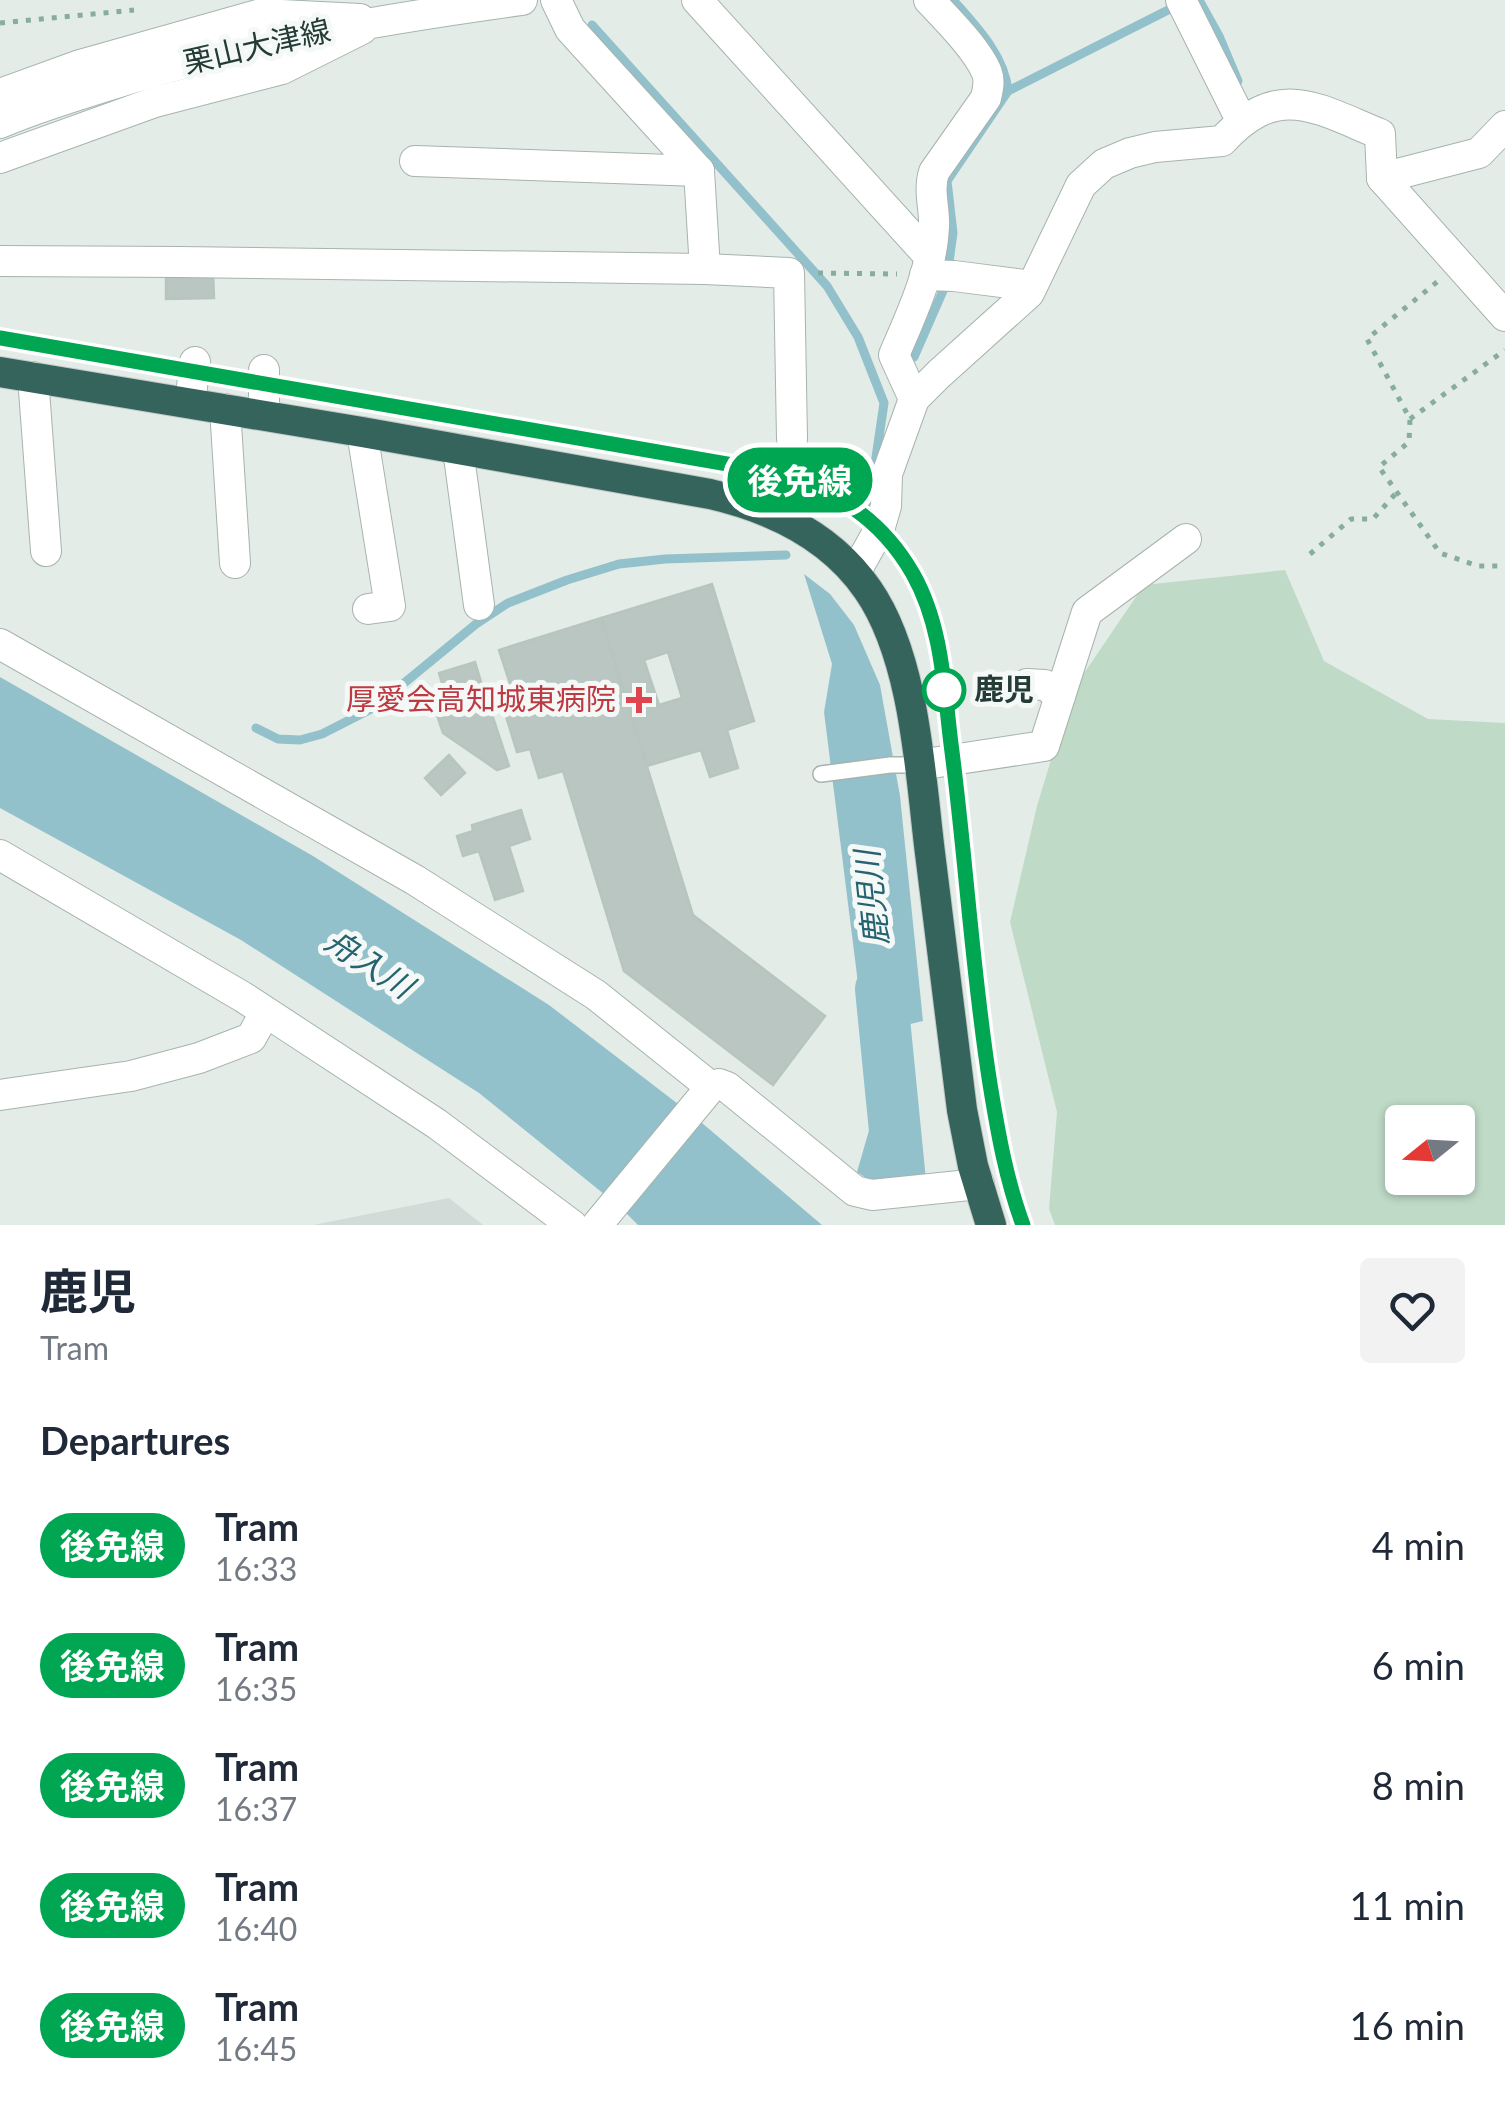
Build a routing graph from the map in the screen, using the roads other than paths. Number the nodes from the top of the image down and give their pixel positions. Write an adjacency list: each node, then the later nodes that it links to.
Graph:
1 (522, 0): 7 (street, 栗山大津線)
2 (556, 0): 14 (street)
3 (696, 0): 17 (street)
4 (929, 0): 17 (street)
5 (1181, 0): 10 (street)
6 (326, 9): 7 (street); 8 (street)
7 (383, 19): 9 (street, 栗山大津線); 12 (street)
8 (0, 94)
9 (12, 118)
10 (1241, 120): 15 (street); 19 (street)
11 (1505, 126): 15 (street)
12 (0, 158)
13 (416, 161): 14 (street)
14 (699, 171): 18 (street)
15 (1382, 178): 20 (street)
16 (0, 262): 18 (street)
17 (927, 266): 19 (street); 25 (street)
18 (706, 269): 30 (street)
19 (1032, 286): 25 (street)
20 (1505, 316)
21 (195, 362): 26 (street)
22 (264, 370): 28 (street)
23 (0, 372): 24 (highway)
24 (33, 377): 26 (highway); 33 (street)
25 (914, 399): 35 (street)
26 (190, 403): 27 (highway)
27 (225, 408): 28 (highway); 34 (street)
28 (264, 415): 29 (highway)
29 (362, 432): 31 (highway); 37 (street)
30 (792, 439)
31 (458, 449): 35 (highway); 36 (street)
32 (1186, 539): 40 (street)
33 (46, 551)
34 (236, 564)
35 (856, 573): 41 (highway)
36 (480, 604)
37 (368, 609)
38 (0, 644): 45 (street)
39 (1027, 684): 40 (street)
40 (1060, 696): 41 (street)
41 (905, 765): 42 (lane); 47 (highway)
42 (820, 774)
43 (0, 855): 44 (street)
44 (265, 1013): 46 (street); 49 (street)
45 (708, 1091): 47 (street); 48 (street)
46 (0, 1095)
47 (978, 1184): 50 (highway)
48 (598, 1224)
49 (572, 1225)
50 (991, 1225)

